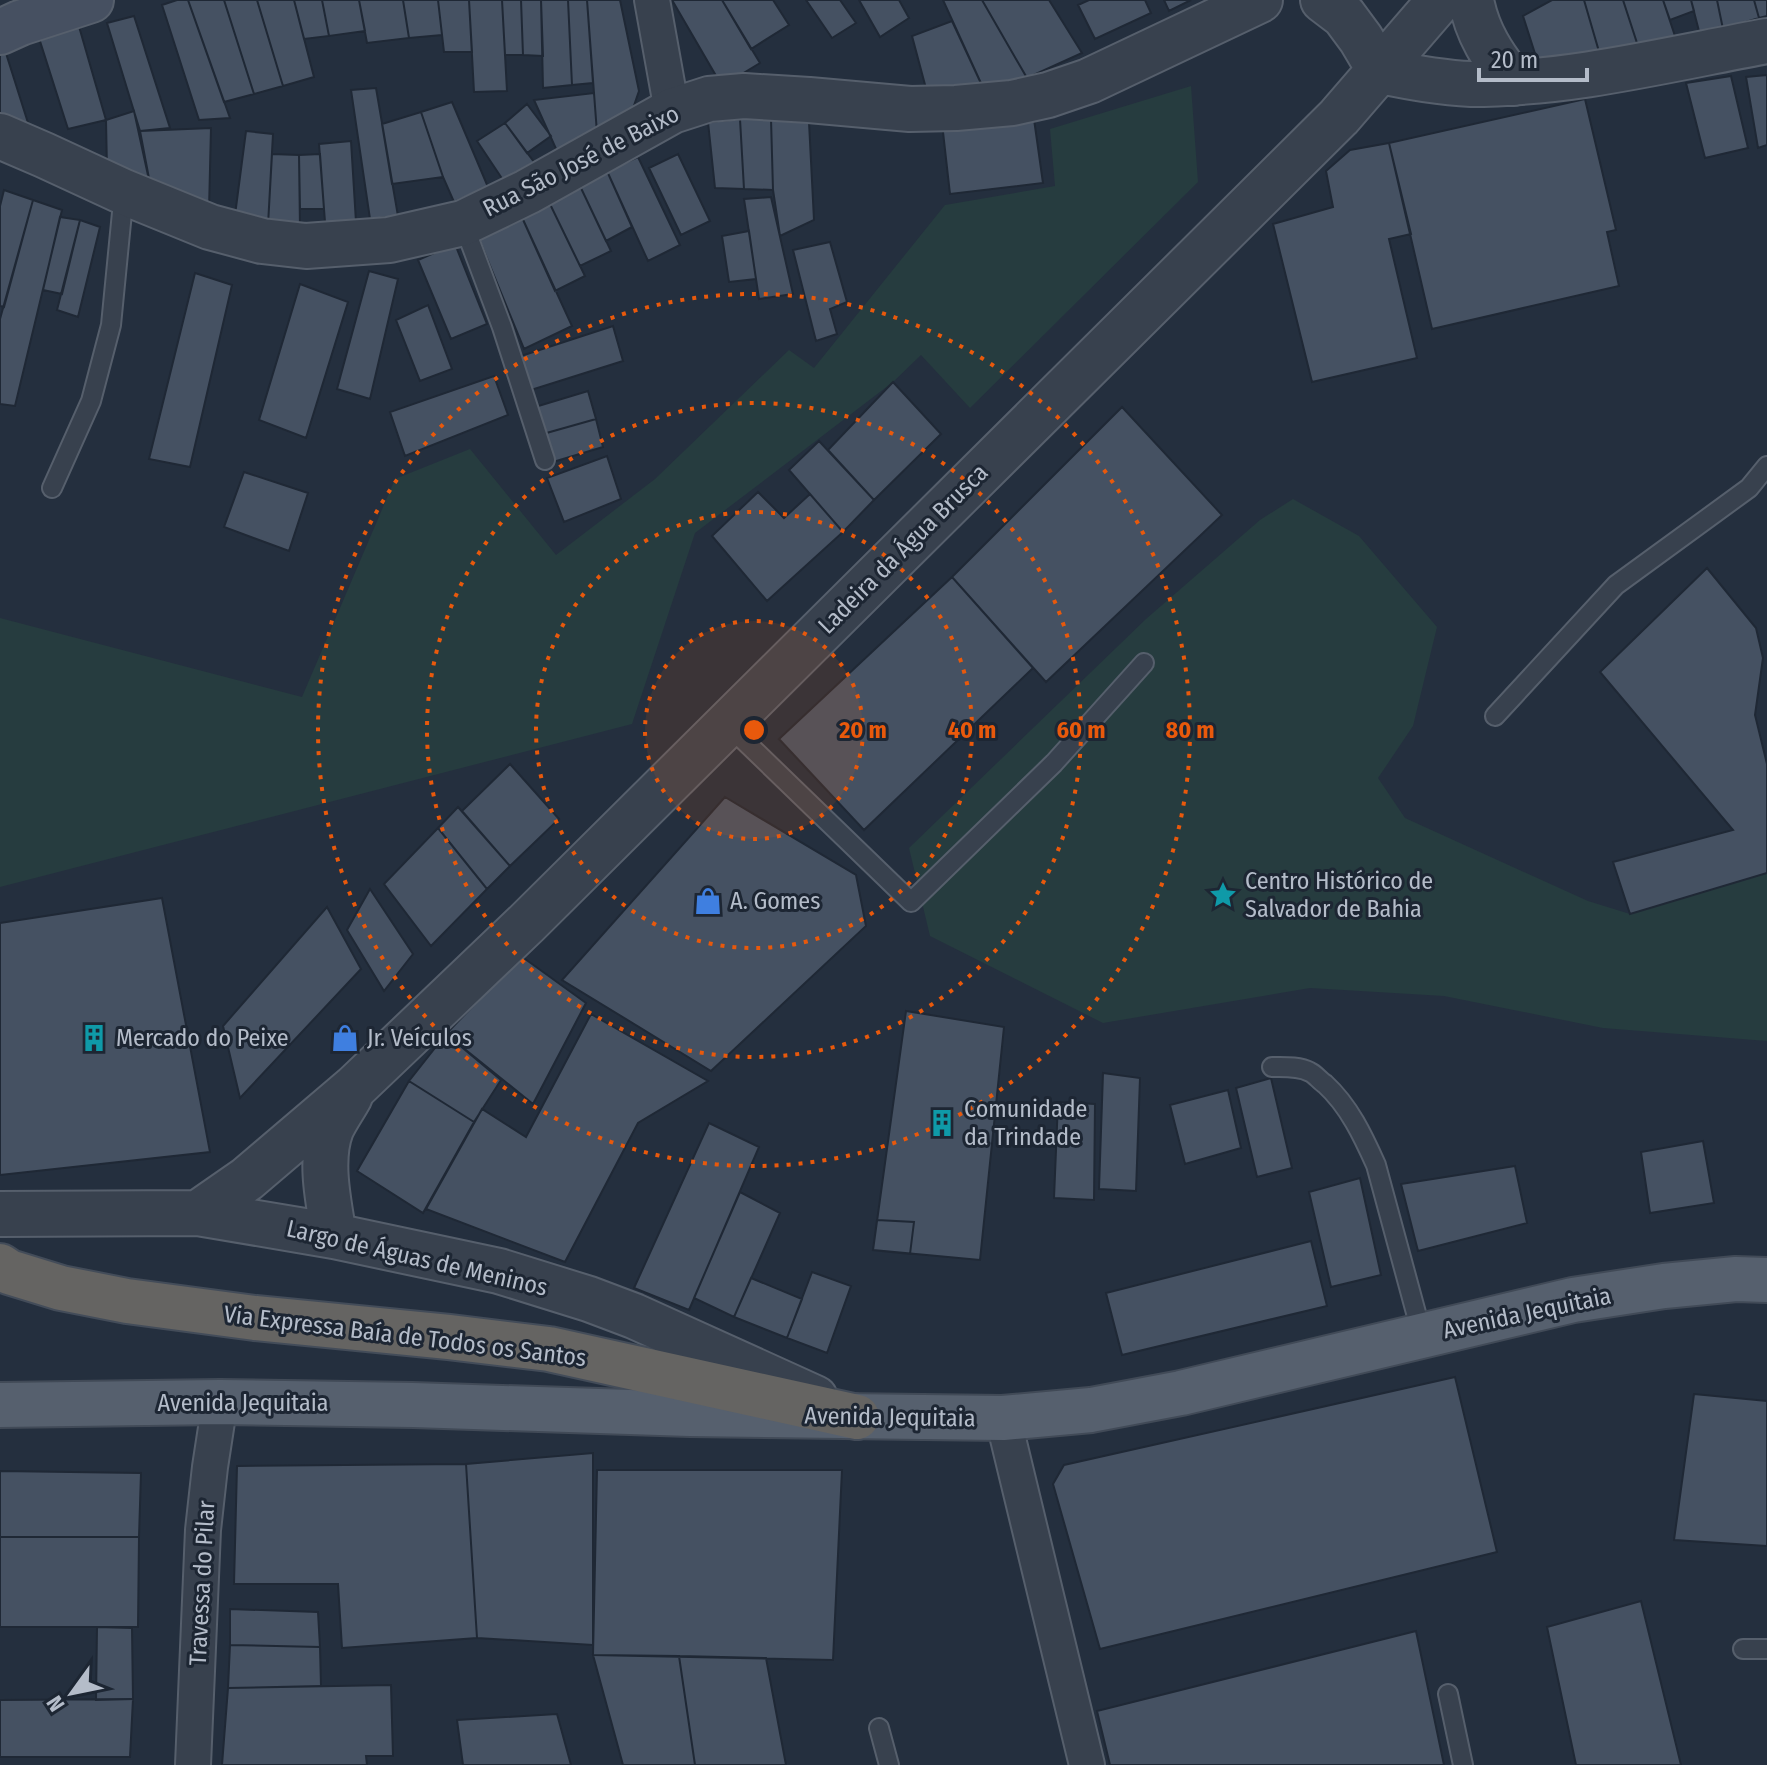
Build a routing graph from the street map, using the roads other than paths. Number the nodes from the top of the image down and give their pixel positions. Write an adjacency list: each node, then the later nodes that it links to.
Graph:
1 (91, 0): 7 (main road)
2 (652, 0): 11 (street)
3 (1260, 0): 11 (street, Rua São José de Baixo)
4 (1323, 0): 9 (street)
5 (1440, 0): 9 (street, Ladeira da Água Brusca)
6 (1471, 0): 10 (street)
7 (0, 32)
8 (1767, 41): 10 (street)
9 (1380, 71): 10 (street); 20 (street, Ladeira da Água Brusca)
10 (1514, 83)
11 (672, 111): 14 (street, Rua São José de Baixo)
12 (0, 136): 13 (street, Rua São José de Baixo)
13 (124, 192): 14 (street, Rua São José de Baixo); 17 (lane)
14 (463, 223): 15 (lane)
15 (545, 460)
16 (1767, 466): 19 (lane)
17 (52, 488)
18 (1144, 663): 20 (lane)
19 (1495, 716)
20 (727, 724): 22 (street, Ladeira da Água Brusca)
21 (1272, 1067): 28 (lane)
22 (355, 1087): 23 (street, Ladeira da Água Brusca); 25 (street, Ladeira da Água Brusca)
23 (198, 1213): 24 (street, Largo de Águas de Meninos); 25 (street, Largo de Águas de Meninos)
24 (0, 1214)
25 (334, 1236): 31 (street, Largo de Águas de Meninos)
26 (0, 1266): 31 (highway, Via Expressa Baía de Todos os Santos)
27 (1767, 1280): 28 (main road, Avenida Jequitaia)
28 (1422, 1335): 32 (main road, Avenida Jequitaia)
29 (220, 1402): 30 (main road, Avenida Jequitaia); 31 (main road, Avenida Jequitaia); 37 (street, Travessa do Pilar)
30 (0, 1405)
31 (857, 1417): 32 (main road, Avenida Jequitaia)
32 (1003, 1418): 39 (street)
33 (1743, 1649): 34 (lane)
34 (1767, 1649)
35 (1448, 1694): 40 (lane)
36 (879, 1728): 38 (lane)
37 (193, 1765)
38 (889, 1765)
39 (1087, 1765)
40 (1463, 1765)

